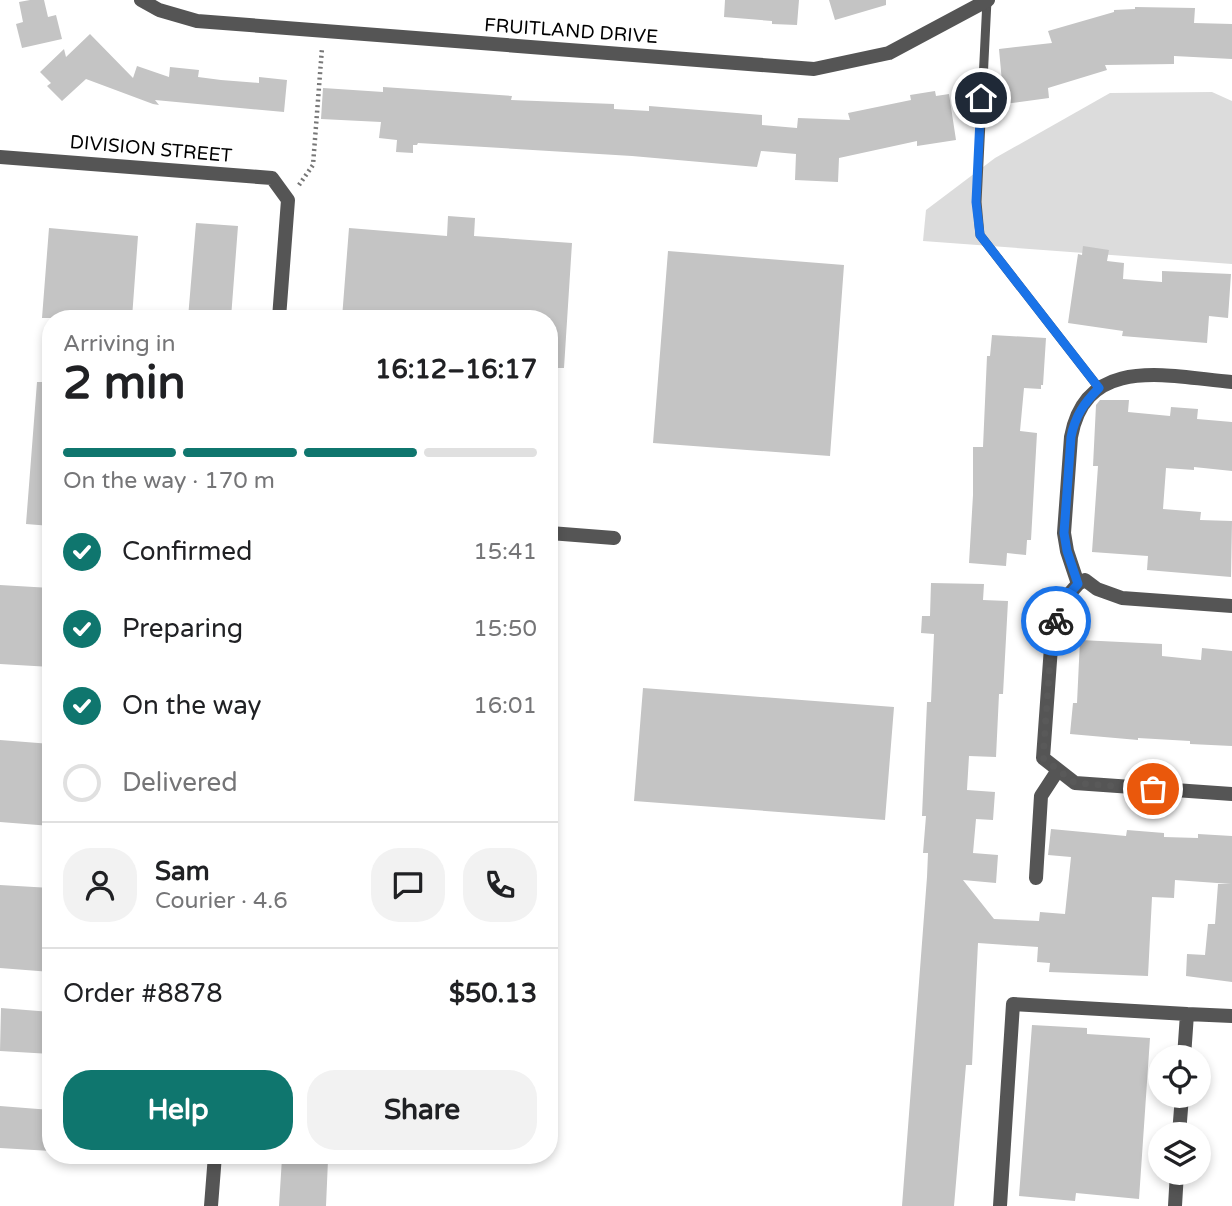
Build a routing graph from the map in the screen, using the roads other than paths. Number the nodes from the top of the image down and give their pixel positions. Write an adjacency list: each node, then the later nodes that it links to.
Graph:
1 (141, 0): 2 (street, FRUITLAND DRIVE)
2 (988, 0): 6 (lane)
3 (0, 157): 4 (street, DIVISION STREET)
4 (280, 310)
5 (1232, 382): 6 (street)
6 (1099, 388): 9 (street)
7 (558, 534): 8 (street)
8 (614, 538)
9 (1078, 584): 10 (street); 11 (street)
10 (1232, 606)
11 (1058, 770): 12 (street); 13 (street)
12 (1232, 794)
13 (1036, 878)
14 (1187, 1014): 15 (street); 16 (street); 20 (street)
15 (1232, 1016)
16 (1185, 1045)
17 (214, 1164): 19 (street)
18 (1176, 1185): 21 (street)
19 (211, 1206)
20 (1000, 1206)
21 (1175, 1206)

